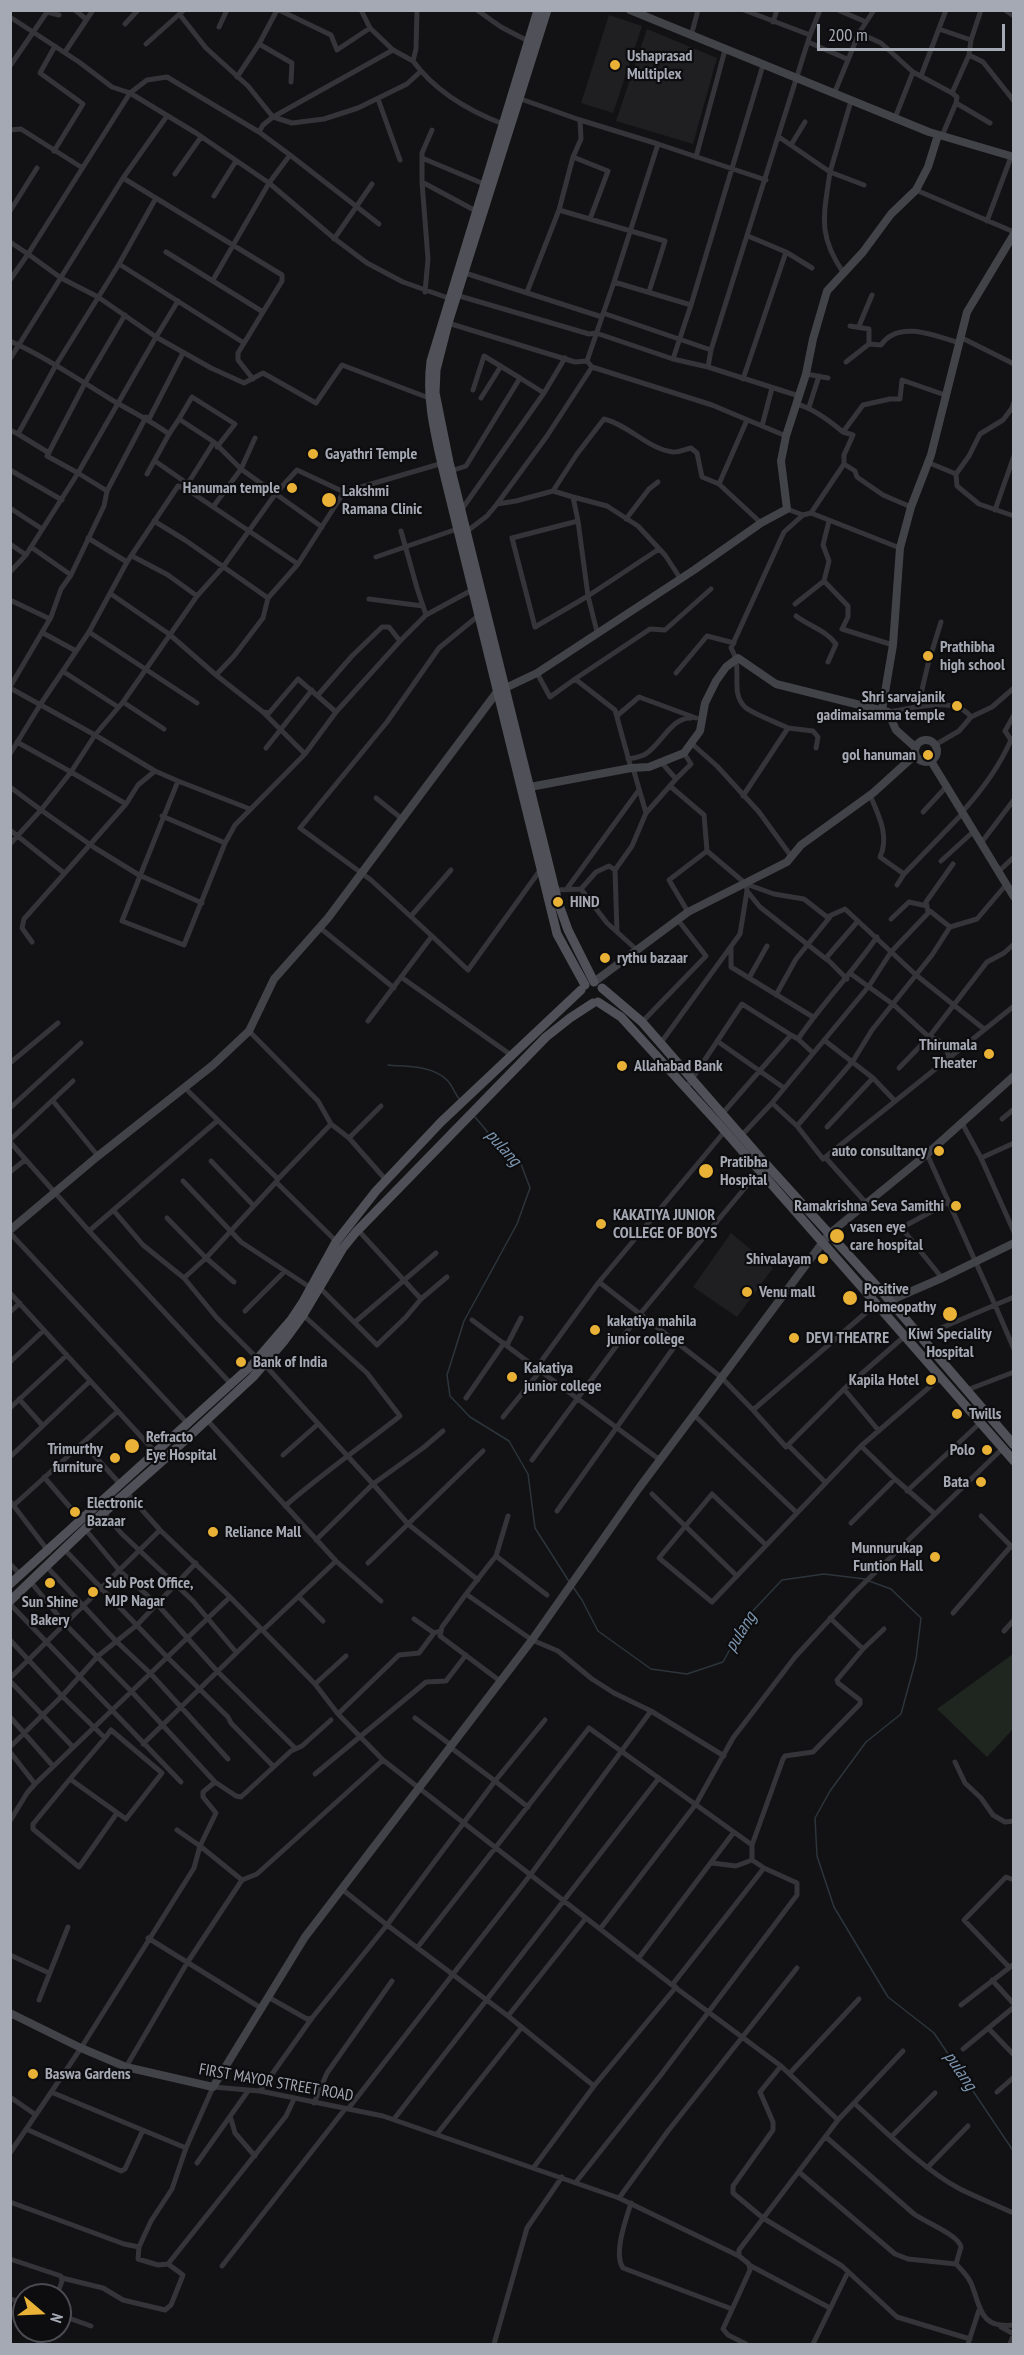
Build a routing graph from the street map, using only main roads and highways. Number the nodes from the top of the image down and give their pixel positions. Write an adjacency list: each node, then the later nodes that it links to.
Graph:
1 (538, 10): 3 (main road)
2 (547, 10): 3 (main road)
3 (453, 297): 4 (main road); 4 (main road)
4 (447, 465): 5 (main road); 5 (main road)
5 (462, 531): 6 (main road); 6 (main road)
6 (500, 690): 7 (main road); 7 (main road)
7 (591, 986): 8 (main road); 8 (main road); 9 (main road); 12 (main road)
8 (596, 1003): 9 (main road); 13 (main road)
9 (340, 1245): 10 (main road)
10 (316, 1288): 11 (main road); 11 (main road)
11 (261, 1362): 14 (main road); 14 (main road)
12 (1012, 1443)
13 (1014, 1461)
14 (124, 1489): 15 (main road); 16 (main road)
15 (10, 1584)
16 (10, 1602)

